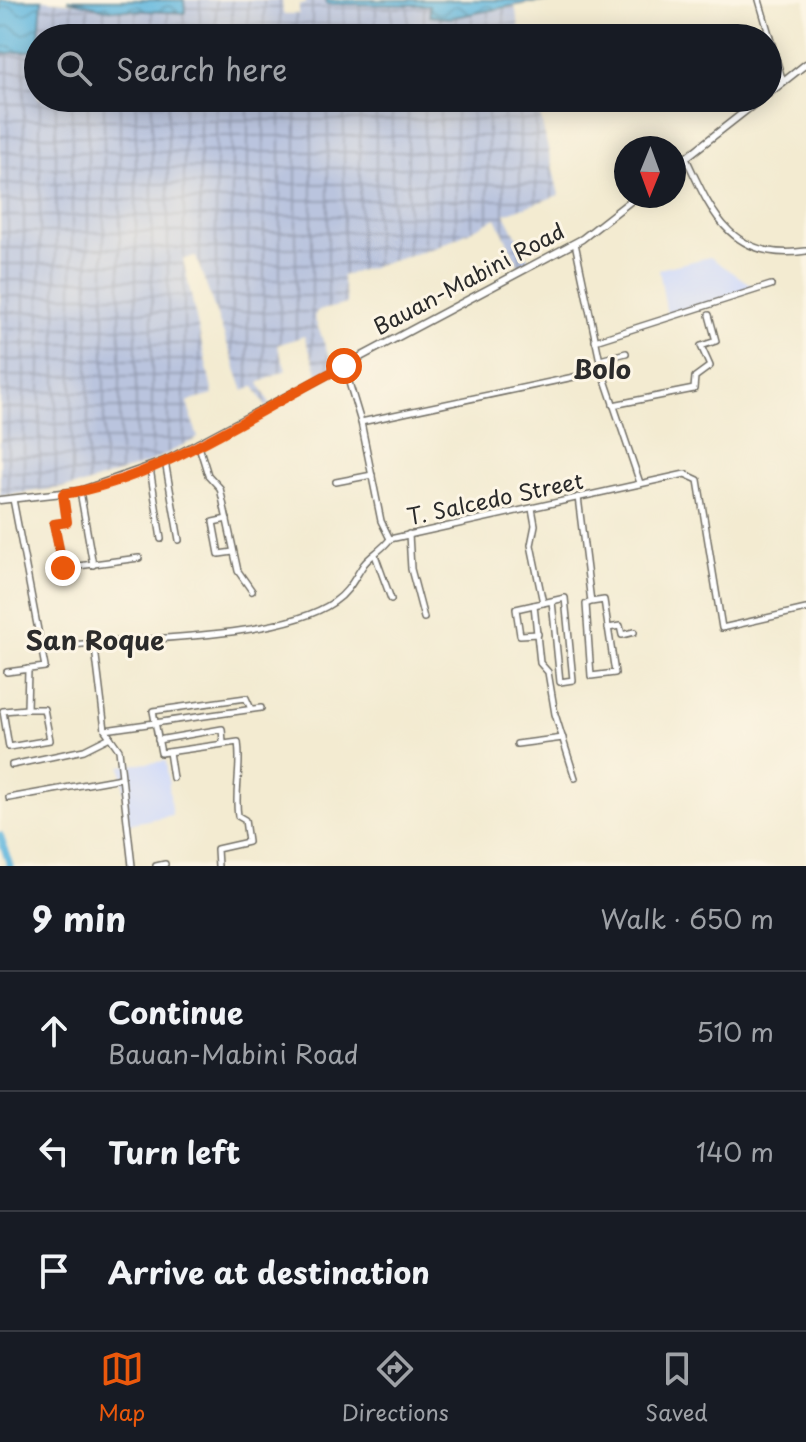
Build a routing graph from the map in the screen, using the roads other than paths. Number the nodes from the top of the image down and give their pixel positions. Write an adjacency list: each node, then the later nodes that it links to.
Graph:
1 (759, 0): 2 (street)
2 (766, 24)
3 (806, 64): 5 (main road)
4 (782, 79): 5 (street)
5 (783, 82)
6 (744, 112): 7 (main road)
7 (686, 158): 10 (street)
8 (621, 208): 9 (main road, Bauan-Mabini Road)
9 (575, 243): 13 (street); 16 (main road, Bauan-Mabini Road)
10 (806, 251)
11 (771, 285): 13 (street)
12 (709, 315): 18 (street)
13 (595, 341): 15 (street)
14 (626, 353): 15 (street)
15 (600, 360): 17 (street)
16 (344, 366): 19 (street); 20 (main road, Bauan-Mabini Road)
17 (602, 371): 18 (street); 19 (street)
18 (613, 405): 25 (street)
19 (361, 422): 23 (street)
20 (198, 443): 21 (main road, Bauan-Mabini Road); 32 (street)
21 (165, 461): 22 (main road, Bauan-Mabini Road); 36 (street)
22 (150, 468): 26 (main road, Bauan-Mabini Road); 34 (street)
23 (372, 475): 24 (street); 35 (street)
24 (336, 482)
25 (640, 483): 28 (street, T. Salcedo Street); 47 (street, T. Salcedo Street)
26 (80, 491): 27 (main road, Bauan-Mabini Road); 40 (street)
27 (63, 494): 29 (main road, Bauan-Mabini Road); 40 (street)
28 (578, 497): 31 (street, T. Salcedo Street); 44 (street)
29 (13, 499): 30 (main road, Bauan-Mabini Road); 53 (street)
30 (0, 500)
31 (532, 508): 33 (street, T. Salcedo Street); 45 (street)
32 (227, 519): 37 (street); 37 (street)
33 (409, 534): 35 (street, T. Salcedo Street); 48 (street)
34 (161, 539)
35 (390, 539): 38 (street, T. Salcedo Street)
36 (179, 540)
37 (233, 552): 41 (street)
38 (375, 555): 42 (street); 52 (street, T. Salcedo Street)
39 (139, 558): 40 (street)
40 (93, 565)
41 (252, 591)
42 (391, 599)
43 (552, 601): 43 (street); 45 (street)
44 (591, 602): 49 (street); 49 (street)
45 (543, 603): 46 (street)
46 (534, 605): 51 (street); 51 (street)
47 (806, 609)
48 (424, 618)
49 (608, 628): 50 (street)
50 (634, 632)
51 (538, 634): 62 (street)
52 (94, 640): 53 (street, T. Salcedo Street); 60 (street)
53 (43, 648): 54 (street)
54 (28, 669): 55 (street); 57 (street)
55 (7, 672)
56 (261, 708): 58 (street)
57 (27, 709): 57 (street)
58 (251, 709): 59 (street); 59 (street)
59 (156, 723): 60 (street); 63 (street)
60 (105, 730): 61 (street)
61 (110, 737): 67 (street); 68 (street)
62 (563, 738): 65 (street); 70 (street)
63 (158, 740): 64 (street); 66 (street)
64 (223, 742): 66 (street); 75 (street)
65 (517, 744)
66 (169, 752): 69 (street)
67 (12, 765)
68 (121, 778): 71 (street); 73 (street)
69 (173, 778)
70 (575, 778)
71 (9, 798)
72 (165, 864): 74 (street)
73 (132, 866)
74 (156, 866)
75 (218, 866)

